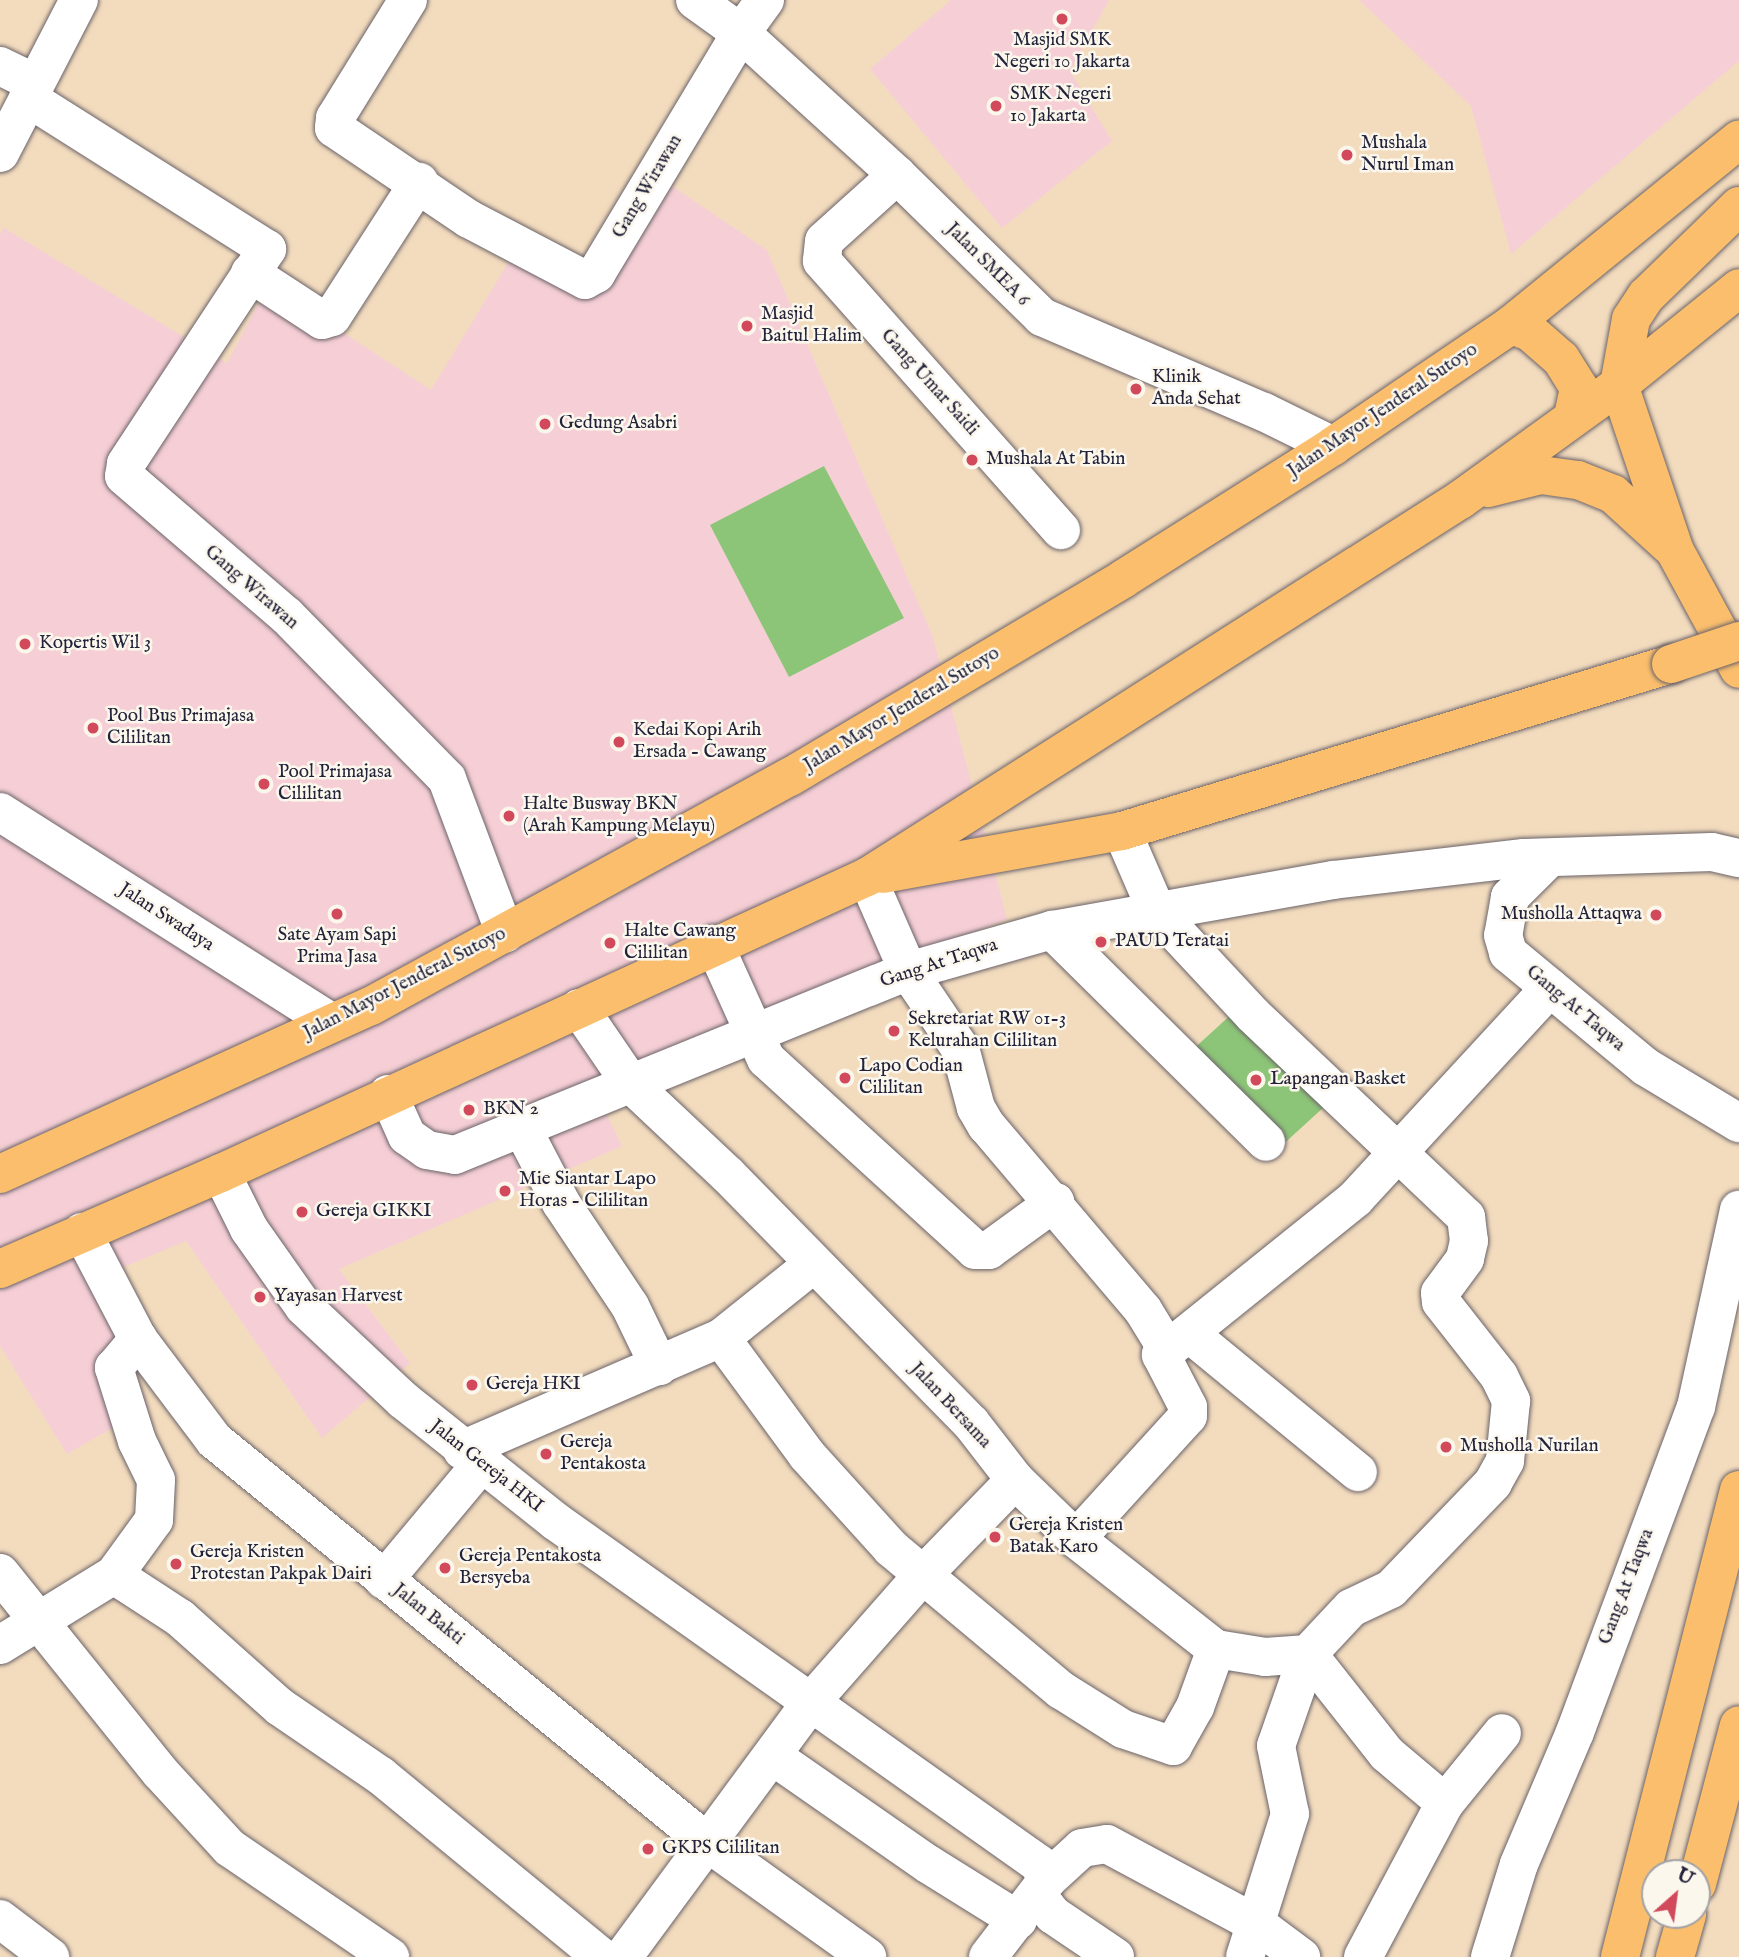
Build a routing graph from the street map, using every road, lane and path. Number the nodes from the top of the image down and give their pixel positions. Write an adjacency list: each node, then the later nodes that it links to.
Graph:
1 (79, 0): 7 (street)
2 (408, 0): 11 (street, Gang Wirawan)
3 (695, 0): 5 (street, Jalan SMEA 6)
4 (765, 0): 5 (street)
5 (741, 33): 10 (street, Jalan SMEA 6); 11 (street, Gang Wirawan)
6 (0, 66): 7 (street)
7 (32, 90): 9 (street); 13 (street)
8 (1739, 140): 15 (highway, Jalan Mayor Jenderal Sutoyo)
9 (0, 153)
10 (897, 175): 18 (street, Jalan SMEA 6); 20 (street, Gang Umar Saidi)
11 (419, 182): 13 (street)
12 (1739, 206): 16 (highway)
13 (258, 261): 31 (street, Gang Wirawan)
14 (1739, 288): 16 (highway)
15 (1511, 325): 17 (highway); 18 (highway, Jalan Mayor Jenderal Sutoyo)
16 (1619, 385): 17 (highway); 21 (highway)
17 (1573, 417): 19 (highway)
18 (1333, 446): 31 (highway, Jalan Mayor Jenderal Sutoyo)
19 (1460, 500): 21 (highway); 28 (highway)
20 (1061, 530)
21 (1675, 551): 23 (highway)
22 (1739, 641): 25 (highway, bridge)
23 (1739, 669)
24 (0, 812): 36 (street, Jalan Swadaya)
25 (1122, 831): 28 (highway); 29 (street)
26 (1739, 858): 27 (street, Gang At Taqwa)
27 (1548, 859): 29 (street, Gang At Taqwa); 34 (street, Gang At Taqwa)
28 (867, 877): 32 (highway); 33 (street)
29 (1157, 912): 30 (street, Gang At Taqwa); 43 (street)
30 (1052, 930): 33 (street, Gang At Taqwa); 42 (street)
31 (505, 933): 36 (highway, Jalan Mayor Jenderal Sutoyo)
32 (713, 944): 35 (highway); 37 (street)
33 (908, 971): 37 (street, Gang At Taqwa); 46 (street)
34 (1550, 988): 40 (street, Gang At Taqwa); 43 (street)
35 (579, 1008): 38 (street, Jalan Bersama); 39 (highway)
36 (332, 1023): 45 (highway, Jalan Mayor Jenderal Sutoyo)
37 (752, 1034): 38 (street, Gang At Taqwa); 46 (street)
38 (631, 1084): 41 (street, Gang At Taqwa); 49 (street, Jalan Bersama)
39 (388, 1094): 41 (street, Gang At Taqwa); 44 (highway)
40 (1739, 1124)
41 (522, 1128): 54 (street)
42 (1266, 1142)
43 (1401, 1152): 53 (street); 67 (street)
44 (221, 1173): 48 (highway); 55 (street, Jalan Gereja HKI)
45 (0, 1174)
46 (1055, 1202): 53 (street)
47 (1739, 1210): 88 (street, Gang At Taqwa)
48 (82, 1232): 50 (highway); 52 (street, Jalan Bakti)
49 (812, 1265): 51 (street); 57 (street, Jalan Bersama)
50 (0, 1269)
51 (721, 1338): 54 (street); 62 (street)
52 (138, 1339): 61 (street); 63 (street, Jalan Bakti)
53 (1179, 1343): 56 (street); 59 (street)
54 (659, 1366): 55 (street)
55 (471, 1457): 63 (street); 68 (street, Jalan Gereja HKI)
56 (1358, 1472)
57 (1015, 1480): 59 (street, Jalan Bersama); 62 (street)
58 (1739, 1490): 89 (highway)
59 (1076, 1539): 66 (street, Jalan Bersama)
60 (0, 1573): 64 (street)
61 (114, 1574): 64 (street); 81 (street)
62 (921, 1577): 66 (street); 68 (street)
63 (384, 1580): 73 (street, Jalan Bakti)
64 (41, 1624): 65 (street); 80 (street)
65 (0, 1645)
66 (1216, 1649): 67 (street, Jalan Bersama)
67 (1308, 1654): 72 (street); 78 (street)
68 (811, 1702): 71 (street); 75 (street, Jalan Gereja HKI)
69 (1739, 1725): 74 (highway)
70 (1502, 1733): 72 (street)
71 (774, 1757): 73 (street); 75 (street)
72 (1445, 1802): 87 (street)
73 (708, 1843): 82 (street); 83 (street, Jalan Bakti)
74 (1704, 1859)
75 (1034, 1899): 78 (street); 84 (street); 85 (street)
76 (0, 1919): 79 (street)
77 (1684, 1929): 90 (highway)
78 (1251, 1941): 86 (street)
79 (50, 1957)
80 (390, 1957)
81 (601, 1957)
82 (623, 1957)
83 (867, 1957)
84 (988, 1957)
85 (1115, 1957)
86 (1301, 1957)
87 (1363, 1957)
88 (1490, 1957)
89 (1620, 1957)
90 (1675, 1957)

